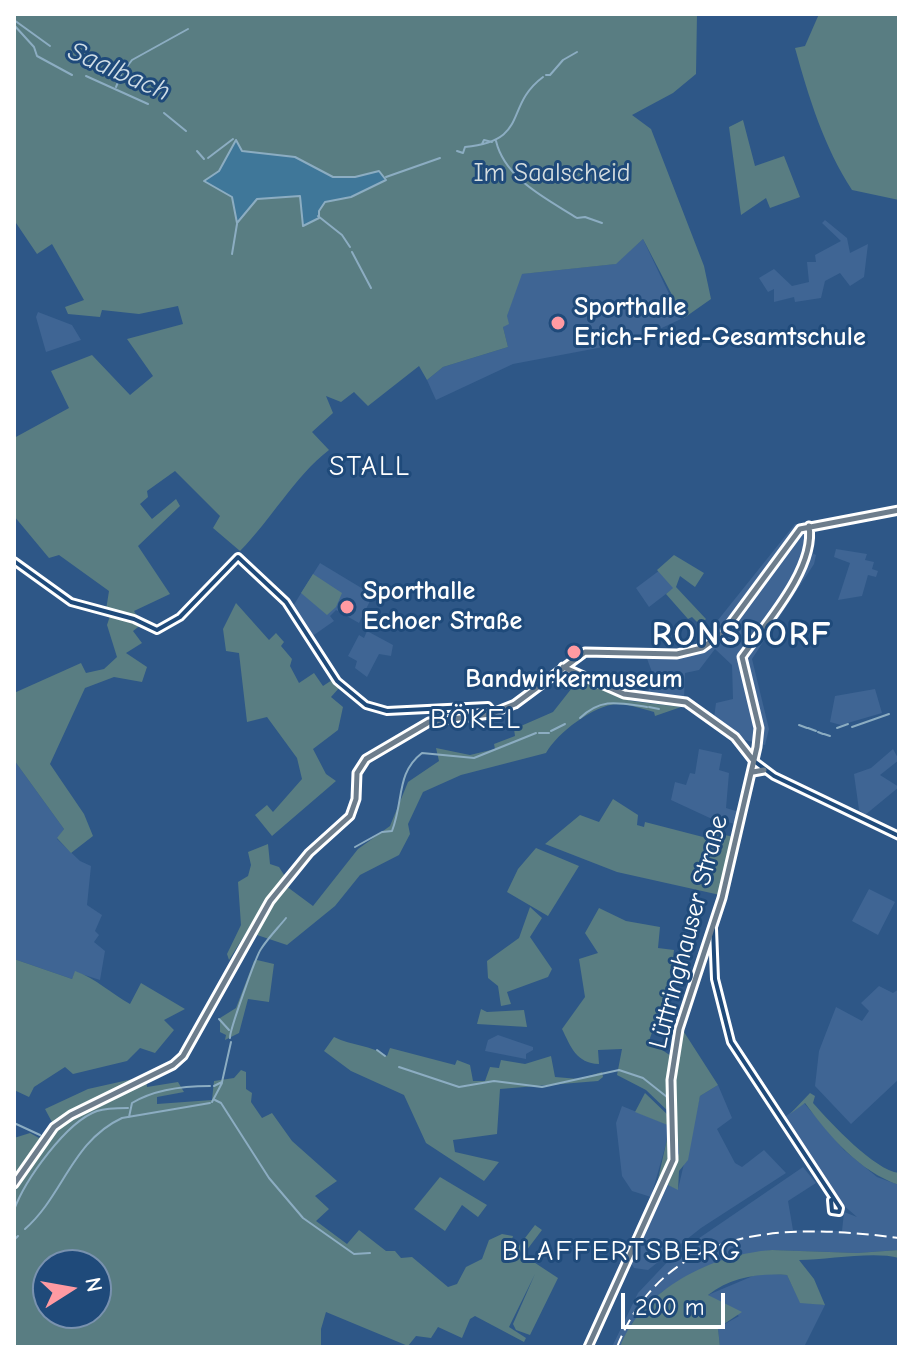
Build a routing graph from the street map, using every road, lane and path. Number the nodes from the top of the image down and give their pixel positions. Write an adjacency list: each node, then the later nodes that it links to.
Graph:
1 (899, 510): 2 (main road)
2 (809, 526): 4 (main road); 6 (main road, Lüttringhauser Straße)
3 (14, 561): 5 (street)
4 (563, 667): 5 (main road); 6 (main road)
5 (494, 713): 11 (main road)
6 (754, 761): 7 (street); 8 (main road, Lüttringhauser Straße)
7 (764, 770): 8 (main road); 9 (street)
8 (752, 772): 10 (main road, Lüttringhauser Straße)
9 (899, 836)
10 (713, 928): 12 (street); 13 (main road, Lüttringhauser Straße)
11 (14, 1184)
12 (831, 1200)
13 (588, 1347)

